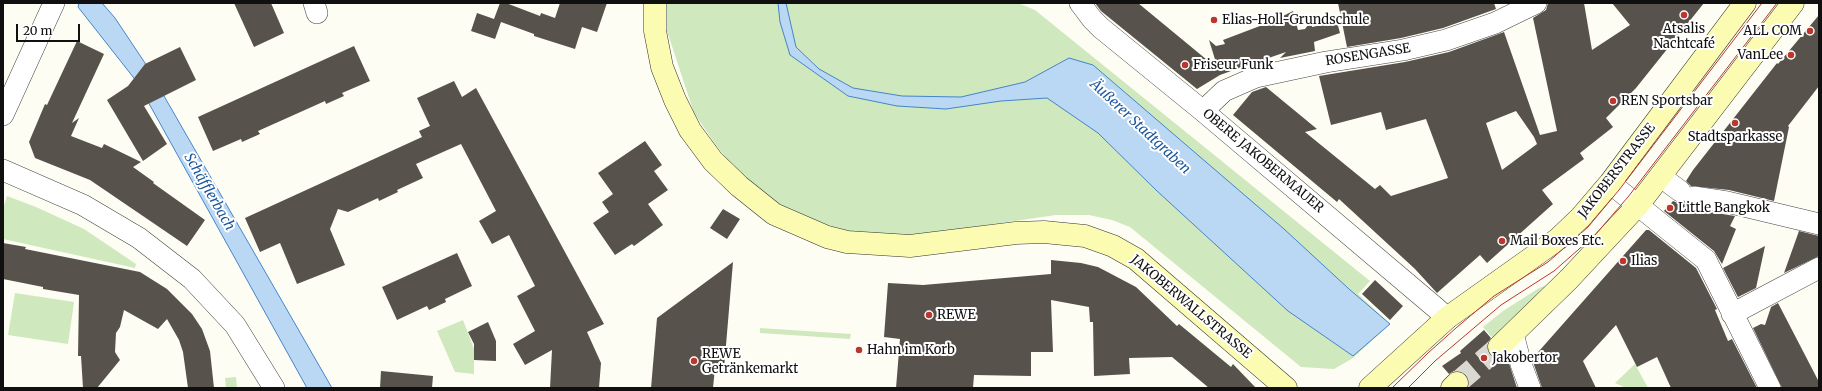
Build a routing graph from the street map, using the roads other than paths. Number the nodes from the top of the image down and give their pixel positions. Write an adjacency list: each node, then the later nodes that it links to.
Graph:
1 (54, 3): 8 (street)
2 (655, 3): 19 (street, JAKOBERWALLSTRASSE)
3 (1080, 3): 7 (street, OBERE JAKOBERMAUER)
4 (1536, 3): 7 (street, ROSENGASSE)
5 (1744, 3): 11 (street, JAKOBERSTRASSE)
6 (1793, 3): 10 (street)
7 (1203, 110): 16 (street, OBERE JAKOBERMAUER)
8 (3, 115)
9 (3, 170): 18 (street)
10 (1660, 176): 12 (street); 13 (street)
11 (1610, 183): 12 (street); 16 (street, JAKOBERSTRASSE)
12 (1638, 205): 15 (street); 17 (street)
13 (1819, 224)
14 (1819, 268): 15 (street)
15 (1732, 314): 22 (street)
16 (1447, 318): 20 (street, JAKOBERSTRASSE)
17 (1506, 340): 21 (street)
18 (274, 388)
19 (1286, 388)
20 (1370, 388)
21 (1530, 388)
22 (1770, 388)

